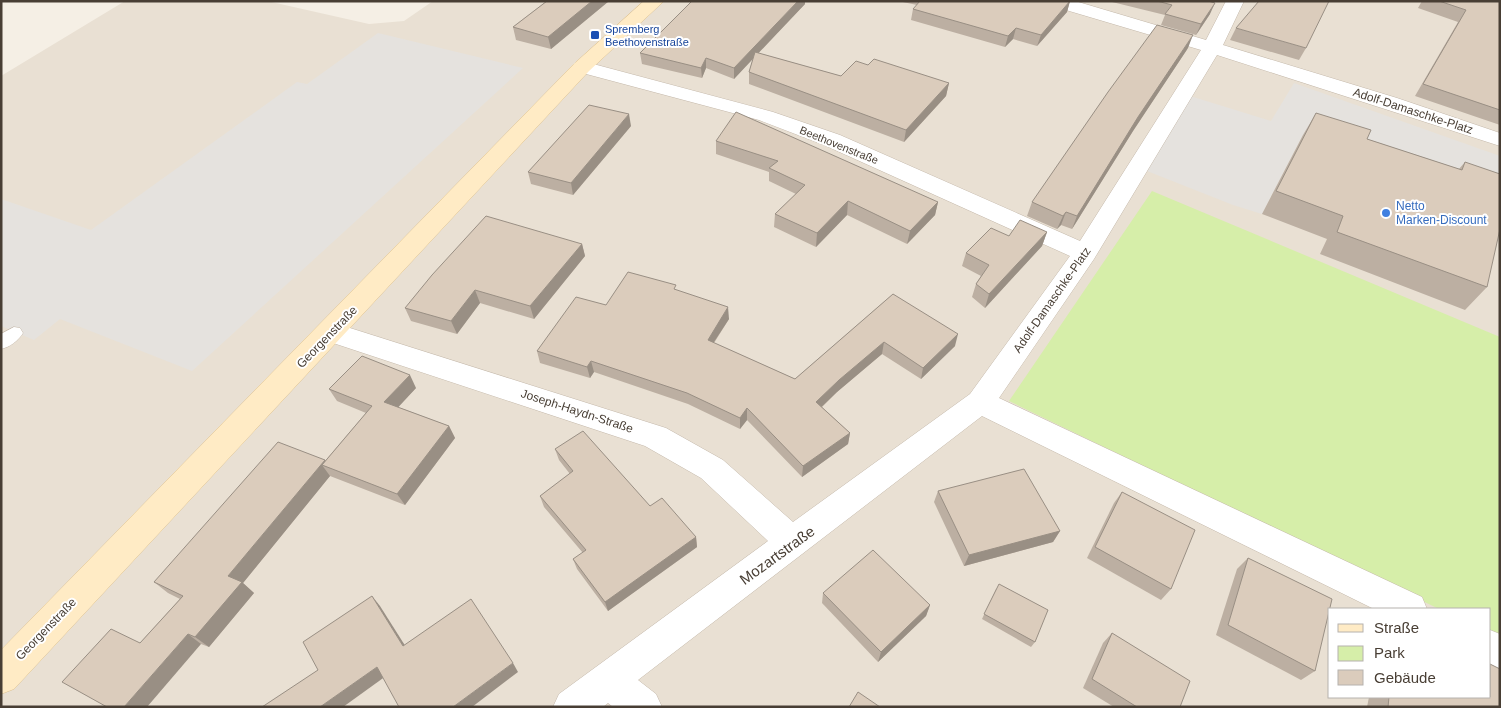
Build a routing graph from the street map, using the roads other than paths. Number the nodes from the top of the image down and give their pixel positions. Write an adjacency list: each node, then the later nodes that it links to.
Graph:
1 (655, 1): 5 (main road, Georgenstraße)
2 (1055, 1): 4 (street)
3 (1235, 1): 4 (street)
4 (1212, 48): 6 (street, Adolf-Damaschke-Platz); 7 (street, Adolf-Damaschke-Platz)
5 (582, 67): 7 (street, Beethovenstraße); 8 (main road, Georgenstraße)
6 (1500, 140)
7 (1085, 253): 9 (street, Adolf-Damaschke-Platz)
8 (332, 332): 10 (street, Joseph-Haydn-Straße); 12 (main road, Georgenstraße)
9 (980, 402): 10 (street, Mozartstraße); 11 (street)
10 (794, 543): 13 (street, Mozartstraße)
11 (1408, 608)
12 (1, 676)
13 (608, 679): 14 (street, Mozartstraße); 15 (street)
14 (572, 707)
15 (643, 707)

